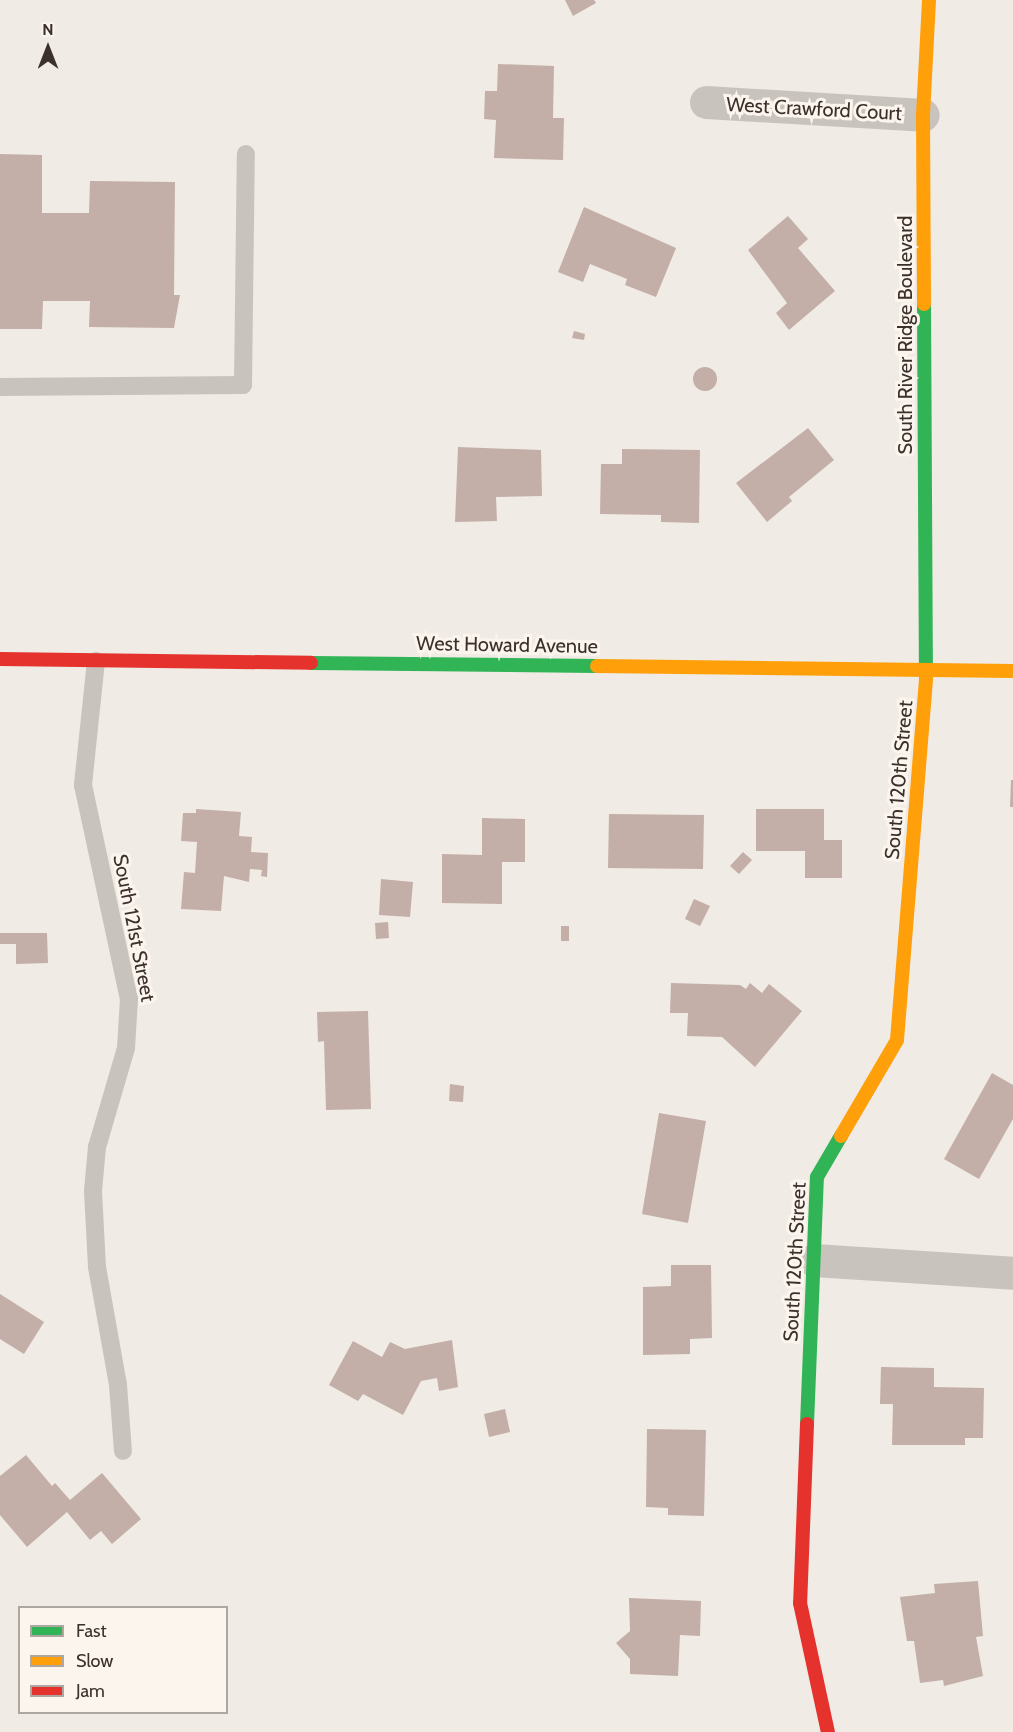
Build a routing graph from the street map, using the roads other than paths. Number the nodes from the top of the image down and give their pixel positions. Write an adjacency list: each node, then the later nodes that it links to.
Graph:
1 (929, 0): 3 (street, South River Ridge Boulevard)
2 (706, 102): 3 (street, West Crawford Court)
3 (923, 116): 8 (street, South River Ridge Boulevard)
4 (246, 154): 5 (lane)
5 (0, 387)
6 (0, 659): 7 (street, West Howard Avenue)
7 (96, 661): 8 (street, West Howard Avenue); 12 (lane, South 121st Street)
8 (927, 670): 9 (street, West Howard Avenue); 10 (street, South 120th Street)
9 (1013, 671)
10 (813, 1260): 11 (street); 13 (street, South 120th Street)
11 (1013, 1274)
12 (123, 1451)
13 (828, 1732)

